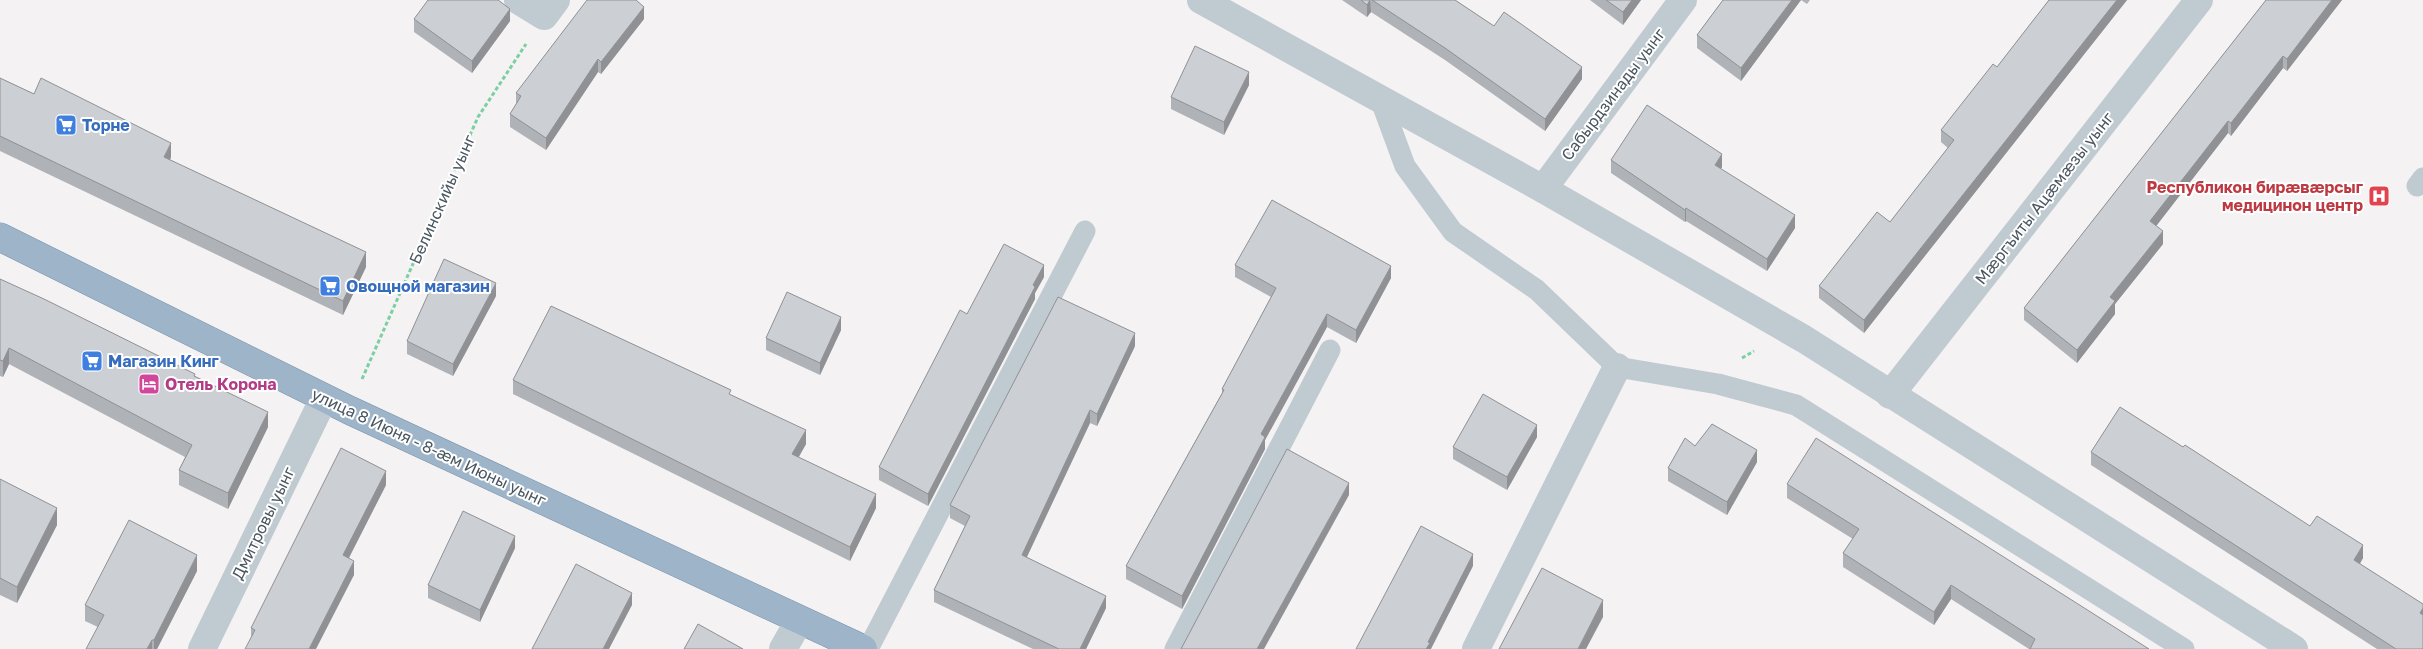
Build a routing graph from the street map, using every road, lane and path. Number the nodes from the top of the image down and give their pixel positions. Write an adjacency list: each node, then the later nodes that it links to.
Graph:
1 (518, 0): 5 (street)
2 (1201, 0): 6 (street)
3 (1683, 0): 7 (street, Сабырдзинады уынг)
4 (2199, 0): 14 (street, Мӕргъиты Ацӕмӕзы уынг)
5 (550, 8): 16 (path, Белинскийы уынг)
6 (1381, 101): 7 (street); 12 (lane)
7 (1543, 189): 14 (street)
8 (1085, 231): 21 (lane)
9 (0, 237): 15 (highway, улица 8 Июня - 8-ӕм Июны уынг)
10 (1330, 350): 22 (lane)
11 (1755, 350): 13 (path)
12 (1617, 367): 13 (lane); 23 (street)
13 (1718, 384): 24 (lane)
14 (1890, 395): 25 (street)
15 (324, 398): 16 (highway, улица 8 Июня - 8-ӕм Июны уынг); 18 (street, Дмитровы уынг)
16 (349, 410): 17 (highway, улица 8 Июня - 8-ӕм Июны уынг)
17 (799, 621): 19 (street); 20 (highway, улица 8 Июня - 8-ӕм Июны уынг)
18 (202, 649)
19 (783, 649)
20 (863, 649)
21 (868, 649)
22 (1175, 649)
23 (1476, 649)
24 (2184, 649)
25 (2294, 649)

